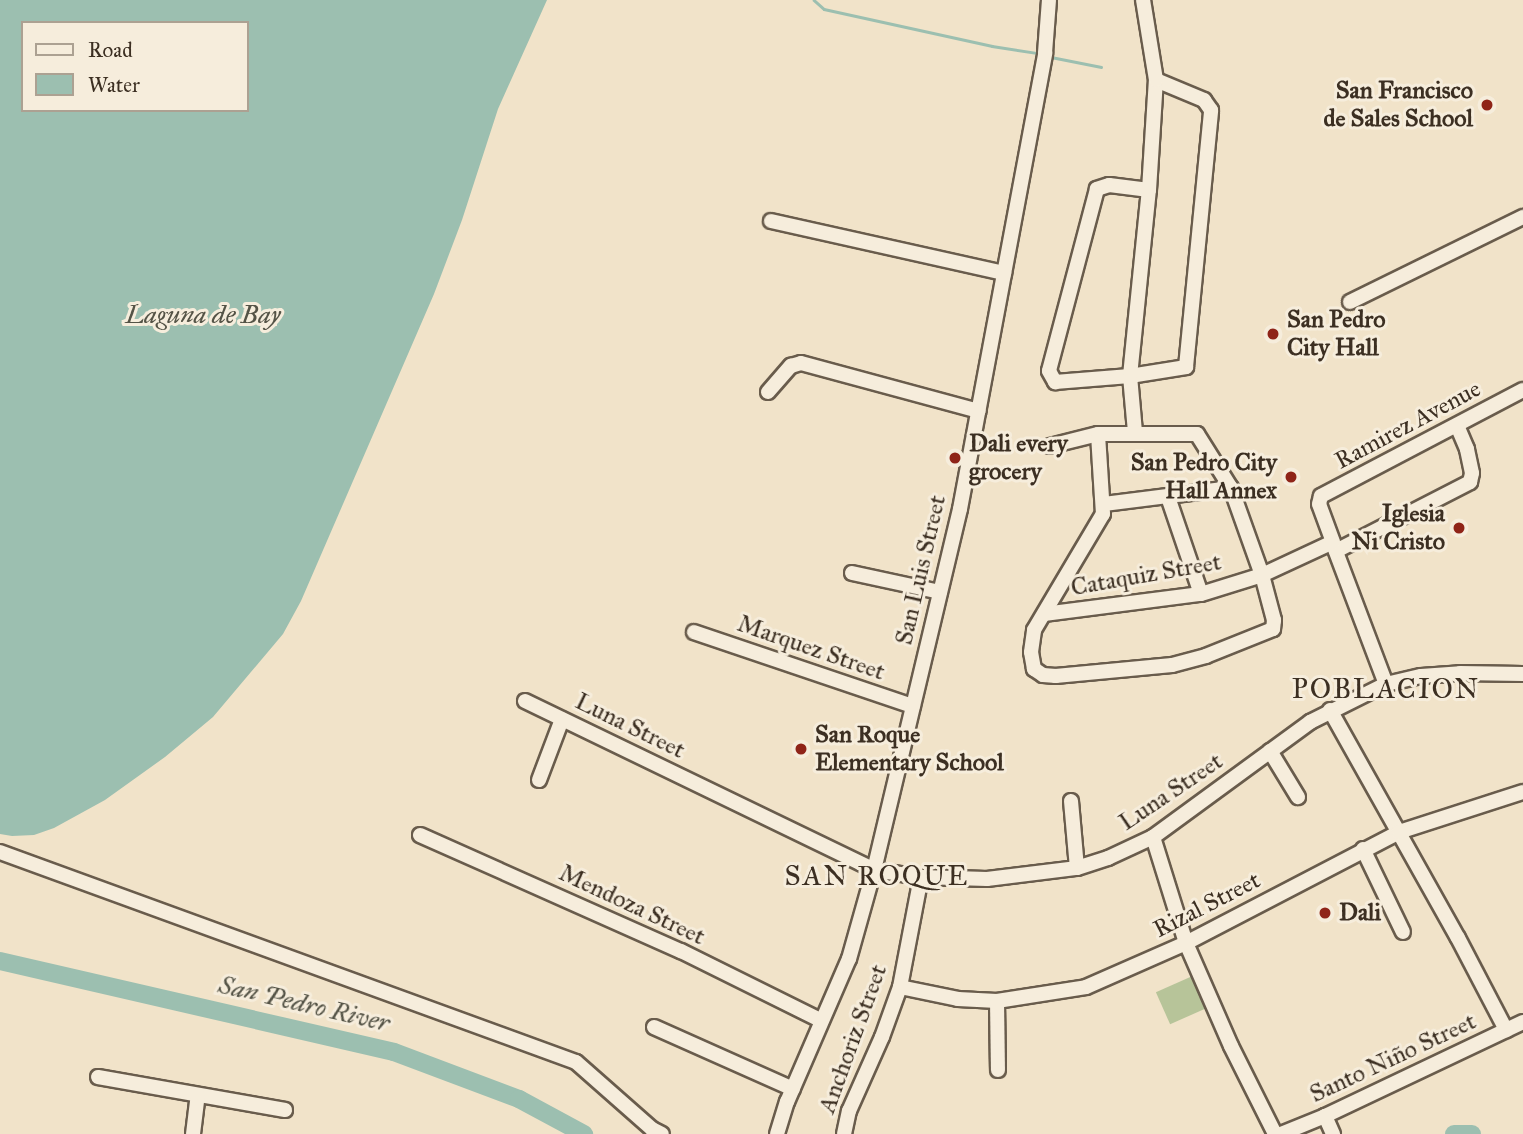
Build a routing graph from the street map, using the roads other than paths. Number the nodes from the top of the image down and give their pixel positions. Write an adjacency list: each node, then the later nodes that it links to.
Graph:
1 (1049, 0): 7 (street, San Luis Street)
2 (1143, 0): 3 (street)
3 (1156, 80): 4 (street); 9 (street)
4 (1149, 190): 9 (street); 9 (street)
5 (1523, 217): 8 (street)
6 (771, 220): 7 (street)
7 (1004, 272): 12 (street, San Luis Street)
8 (1350, 302)
9 (1130, 376): 14 (street)
10 (1523, 390): 13 (street, Ramirez Avenue)
11 (768, 392): 12 (street)
12 (979, 411): 23 (street, San Luis Street)
13 (1457, 426): 20 (street, Ramirez Avenue); 20 (street, Cataquiz Street)
14 (1135, 432): 15 (street); 17 (street)
15 (1098, 434): 16 (street); 19 (street)
16 (1050, 446)
17 (1231, 488): 18 (street); 22 (street)
18 (1168, 497): 19 (street); 24 (street)
19 (1104, 504): 25 (street)
20 (1334, 547): 22 (street, Cataquiz Street); 28 (street)
21 (852, 573): 23 (street)
22 (1262, 575): 24 (street, Cataquiz Street); 25 (street)
23 (940, 592): 30 (street, San Luis Street)
24 (1201, 594): 25 (street, Cataquiz Street)
25 (1044, 614)
26 (694, 632): 30 (street, Marquez Street)
27 (1523, 674): 28 (street, Luna Street)
28 (1386, 684): 31 (street, Luna Street)
29 (525, 701): 32 (street, Luna Street)
30 (913, 706): 44 (street, San Luis Street)
31 (1330, 710): 33 (street, Luna Street); 38 (street)
32 (562, 719): 34 (street); 44 (street, Luna Street)
33 (1270, 751): 36 (street); 40 (street, Luna Street)
34 (539, 780)
35 (1523, 792): 38 (street, Rizal Street)
36 (1298, 797)
37 (1071, 801): 43 (street)
38 (1399, 832): 41 (street, Rizal Street); 53 (street)
39 (420, 835): 50 (street, Mendoza Street)
40 (1153, 837): 43 (street, Luna Street); 47 (street)
41 (1363, 849): 46 (street); 47 (street, Rizal Street)
42 (0, 852): 61 (street)
43 (1077, 868): 45 (street, Luna Street)
44 (874, 870): 45 (street, Luna Street); 50 (street, San Luis Street)
45 (921, 877): 48 (street, Anchoriz Street)
46 (1403, 932)
47 (1186, 943): 49 (street, Rizal Street); 64 (street)
48 (900, 987): 49 (street, Rizal Street); 63 (street, Anchoriz Street)
49 (997, 1000): 54 (street)
50 (822, 1021): 56 (street, San Luis Street)
51 (1523, 1021): 53 (street, Santo Niño Street)
52 (654, 1027): 56 (street)
53 (1506, 1030): 59 (street, Santo Niño Street)
54 (998, 1070)
55 (98, 1077): 57 (street)
56 (793, 1089): 62 (street, San Luis Street)
57 (198, 1096): 58 (street); 60 (street)
58 (285, 1110)
59 (1325, 1116): 65 (street, Santo Niño Street); 66 (street)
60 (193, 1134)
61 (662, 1134)
62 (777, 1134)
63 (844, 1134)
64 (1275, 1134)
65 (1280, 1134)
66 (1333, 1134)

